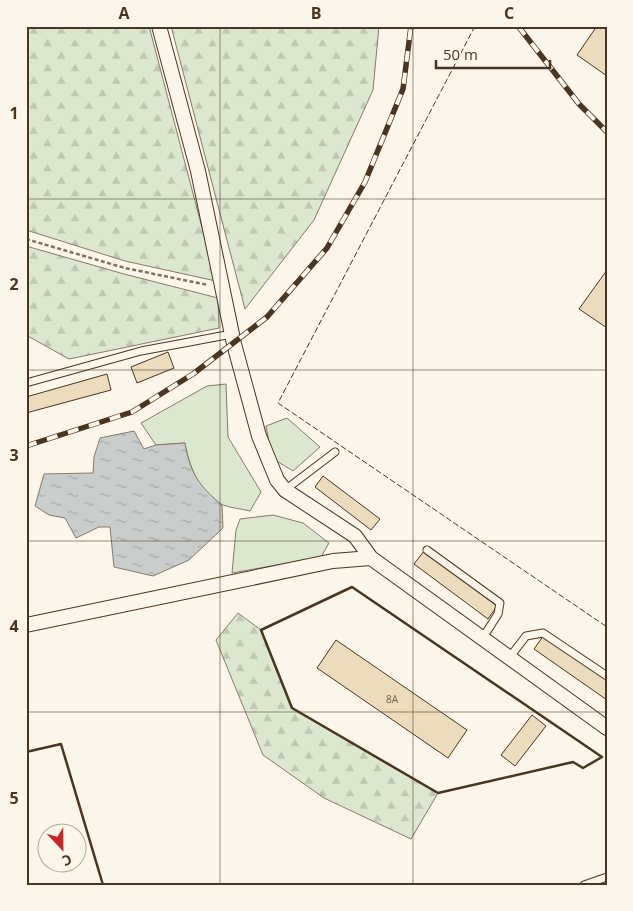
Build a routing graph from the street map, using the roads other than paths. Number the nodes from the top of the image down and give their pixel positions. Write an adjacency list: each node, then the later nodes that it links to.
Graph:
1 (159, 26): 2 (street)
2 (233, 334): 3 (lane); 5 (street)
3 (26, 383)
4 (335, 452): 5 (lane)
5 (285, 490): 7 (street)
6 (427, 550): 9 (lane)
7 (371, 558): 8 (street); 9 (street)
8 (26, 625)
9 (482, 639): 10 (street)
10 (509, 658): 11 (lane); 12 (street)
11 (607, 676)
12 (607, 728)
13 (607, 877): 14 (lane)
14 (584, 885)

